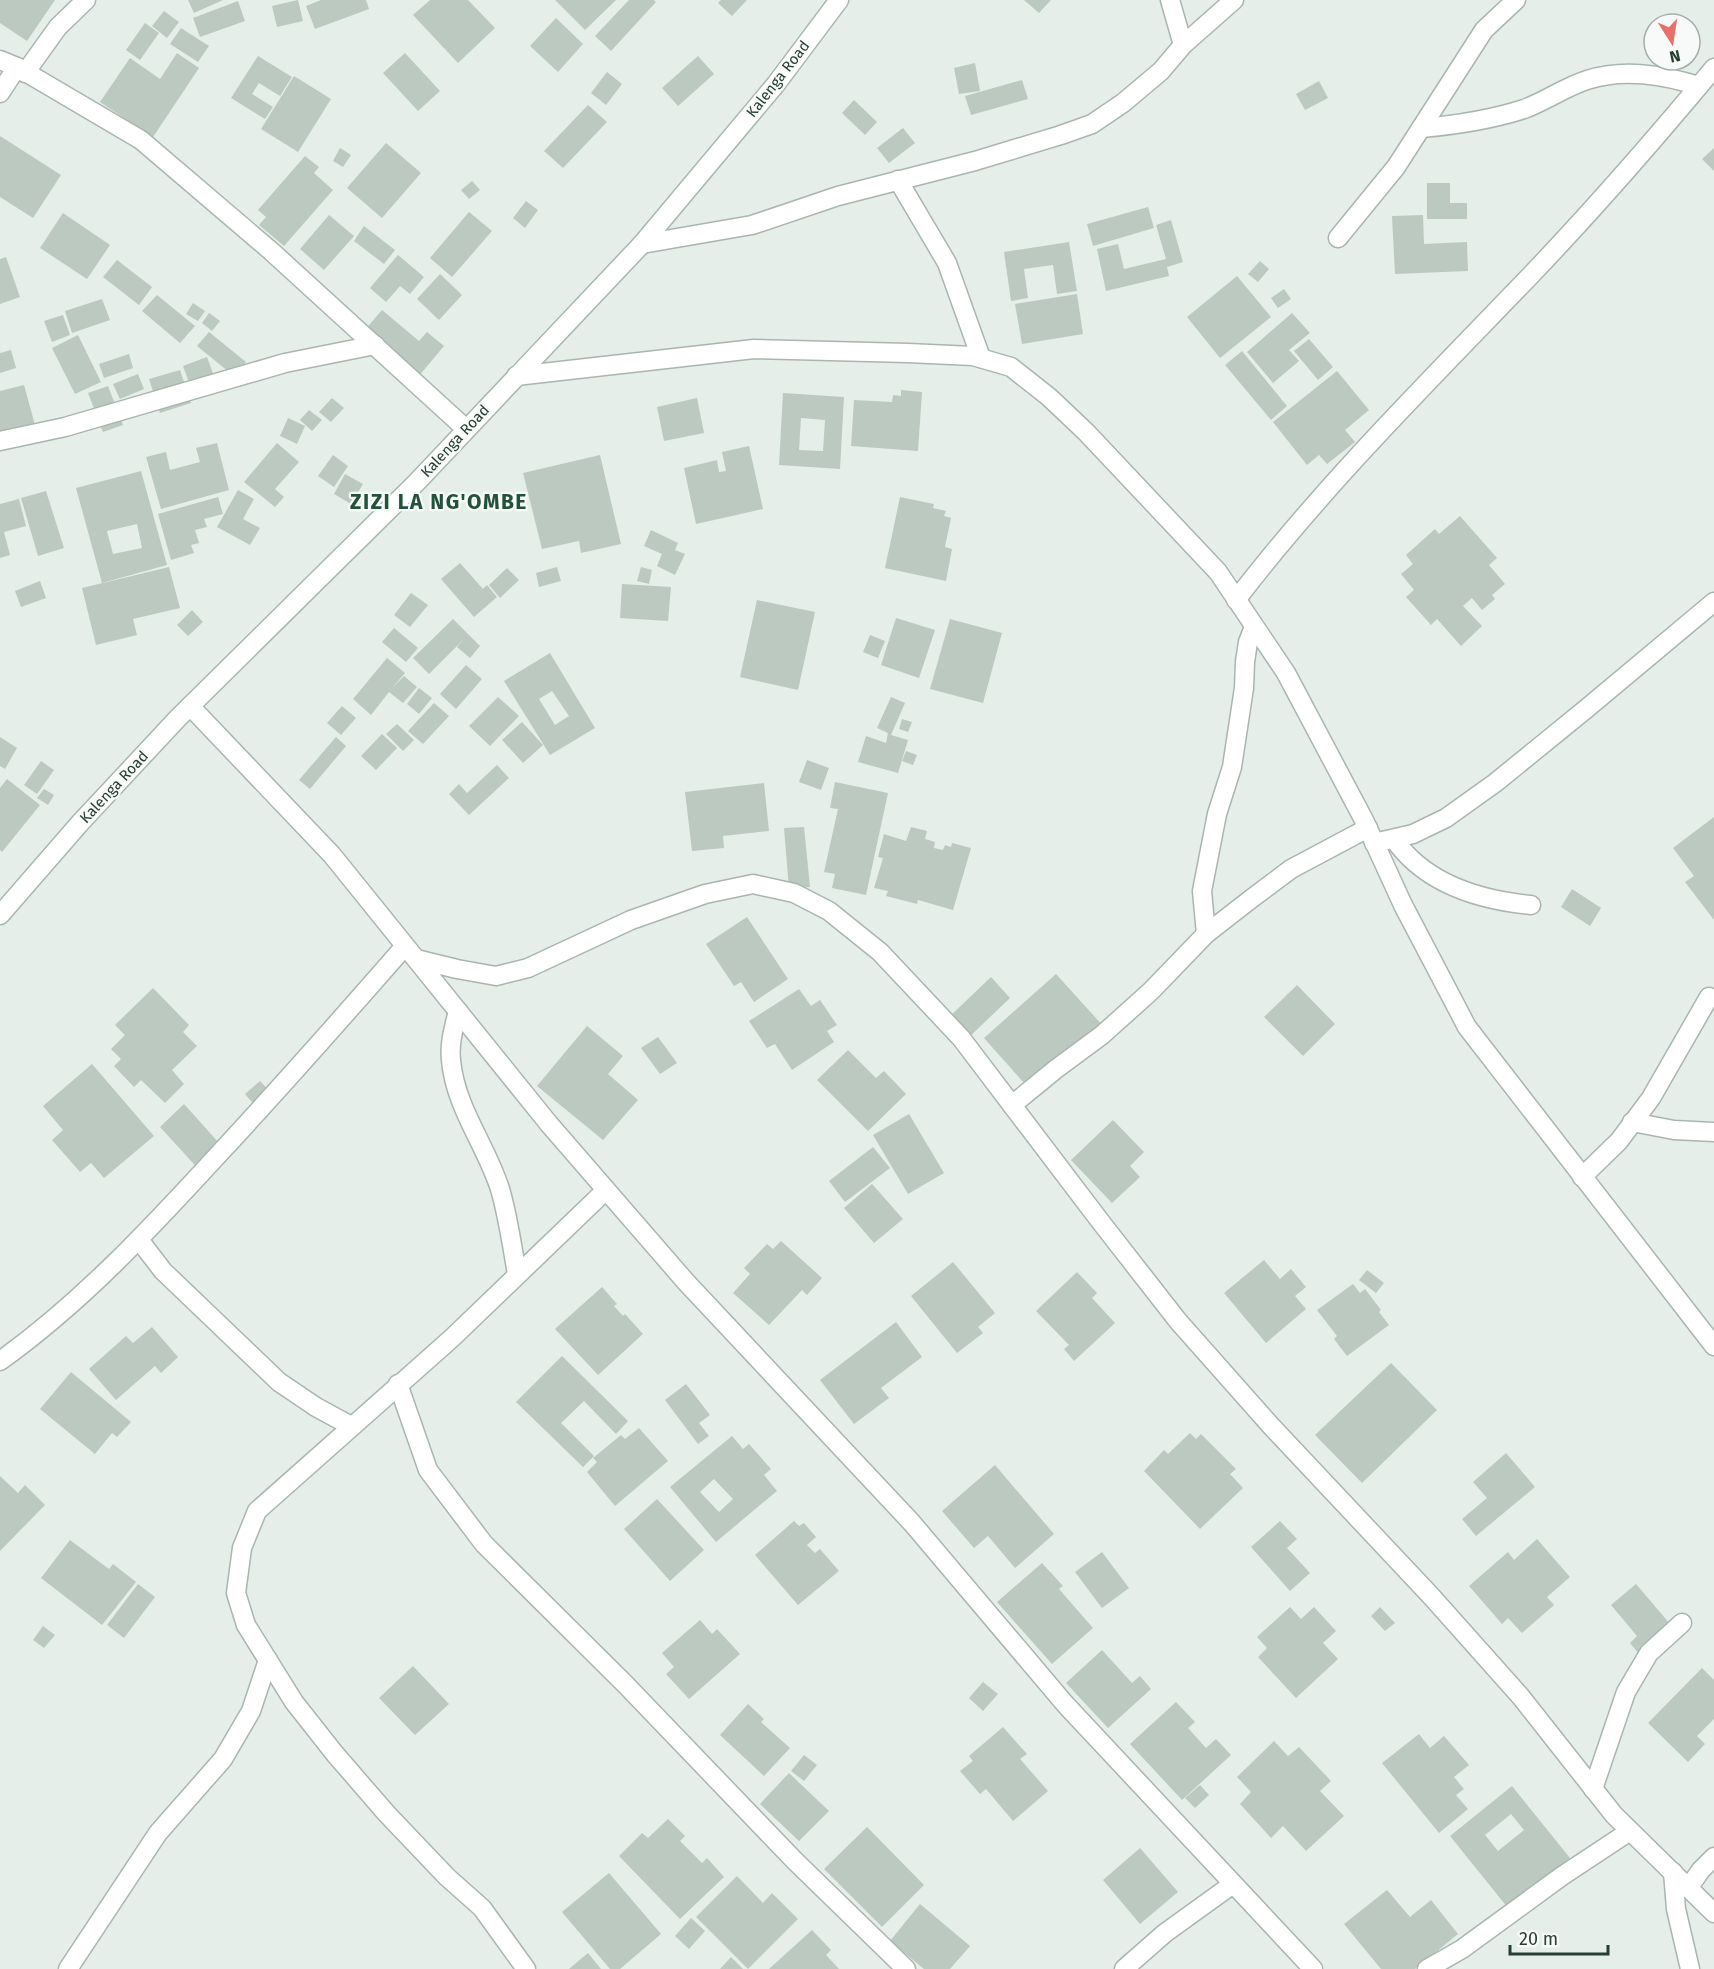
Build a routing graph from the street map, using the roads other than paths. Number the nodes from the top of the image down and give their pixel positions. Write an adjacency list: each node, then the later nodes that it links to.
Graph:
1 (86, 0): 7 (street)
2 (839, 0): 14 (street, Kalenga Road)
3 (1170, 0): 6 (street)
4 (1234, 0): 6 (street)
5 (1516, 0): 11 (street)
6 (1183, 45): 12 (street)
7 (14, 67): 10 (street); 15 (street)
8 (1714, 68): 9 (street)
9 (1699, 86): 11 (street); 20 (street)
10 (0, 93)
11 (1421, 128): 13 (street)
12 (898, 180): 14 (street); 16 (street)
13 (1338, 238)
14 (642, 244): 17 (street, Kalenga Road)
15 (375, 345): 18 (street); 19 (street)
16 (981, 358): 17 (street); 20 (street)
17 (516, 376): 18 (street, Kalenga Road)
18 (466, 429): 23 (street, Kalenga Road)
19 (0, 441)
20 (1236, 600): 22 (street)
21 (1714, 602): 25 (street)
22 (1254, 627): 24 (street); 28 (street)
23 (190, 706): 27 (street, Kalenga Road); 29 (street)
24 (1371, 835): 25 (street); 28 (street); 35 (street)
25 (1394, 839): 26 (street)
26 (1531, 905)
27 (0, 915)
28 (1206, 934): 32 (street)
29 (411, 952): 31 (street); 32 (street); 37 (street)
30 (1709, 997): 33 (street)
31 (458, 1011): 36 (street); 38 (street)
32 (1012, 1105): 45 (street)
33 (1632, 1122): 34 (street); 35 (street)
34 (1714, 1131)
35 (1582, 1177): 39 (street)
36 (606, 1190): 38 (street); 49 (street)
37 (140, 1240): 40 (street); 42 (street)
38 (518, 1274): 41 (street)
39 (1714, 1347)
40 (0, 1361)
41 (398, 1384): 42 (street); 54 (street)
42 (351, 1426): 44 (street)
43 (1682, 1623): 45 (street)
44 (268, 1660): 52 (street); 53 (street)
45 (1593, 1790): 46 (street)
46 (1630, 1831): 48 (street); 57 (street)
47 (1714, 1857): 50 (street)
48 (1673, 1872): 50 (street); 58 (street)
49 (1233, 1884): 55 (street); 56 (street)
50 (1689, 1887): 51 (street)
51 (1714, 1913)
52 (68, 1969)
53 (526, 1969)
54 (906, 1969)
55 (1124, 1969)
56 (1313, 1969)
57 (1427, 1969)
58 (1690, 1969)

